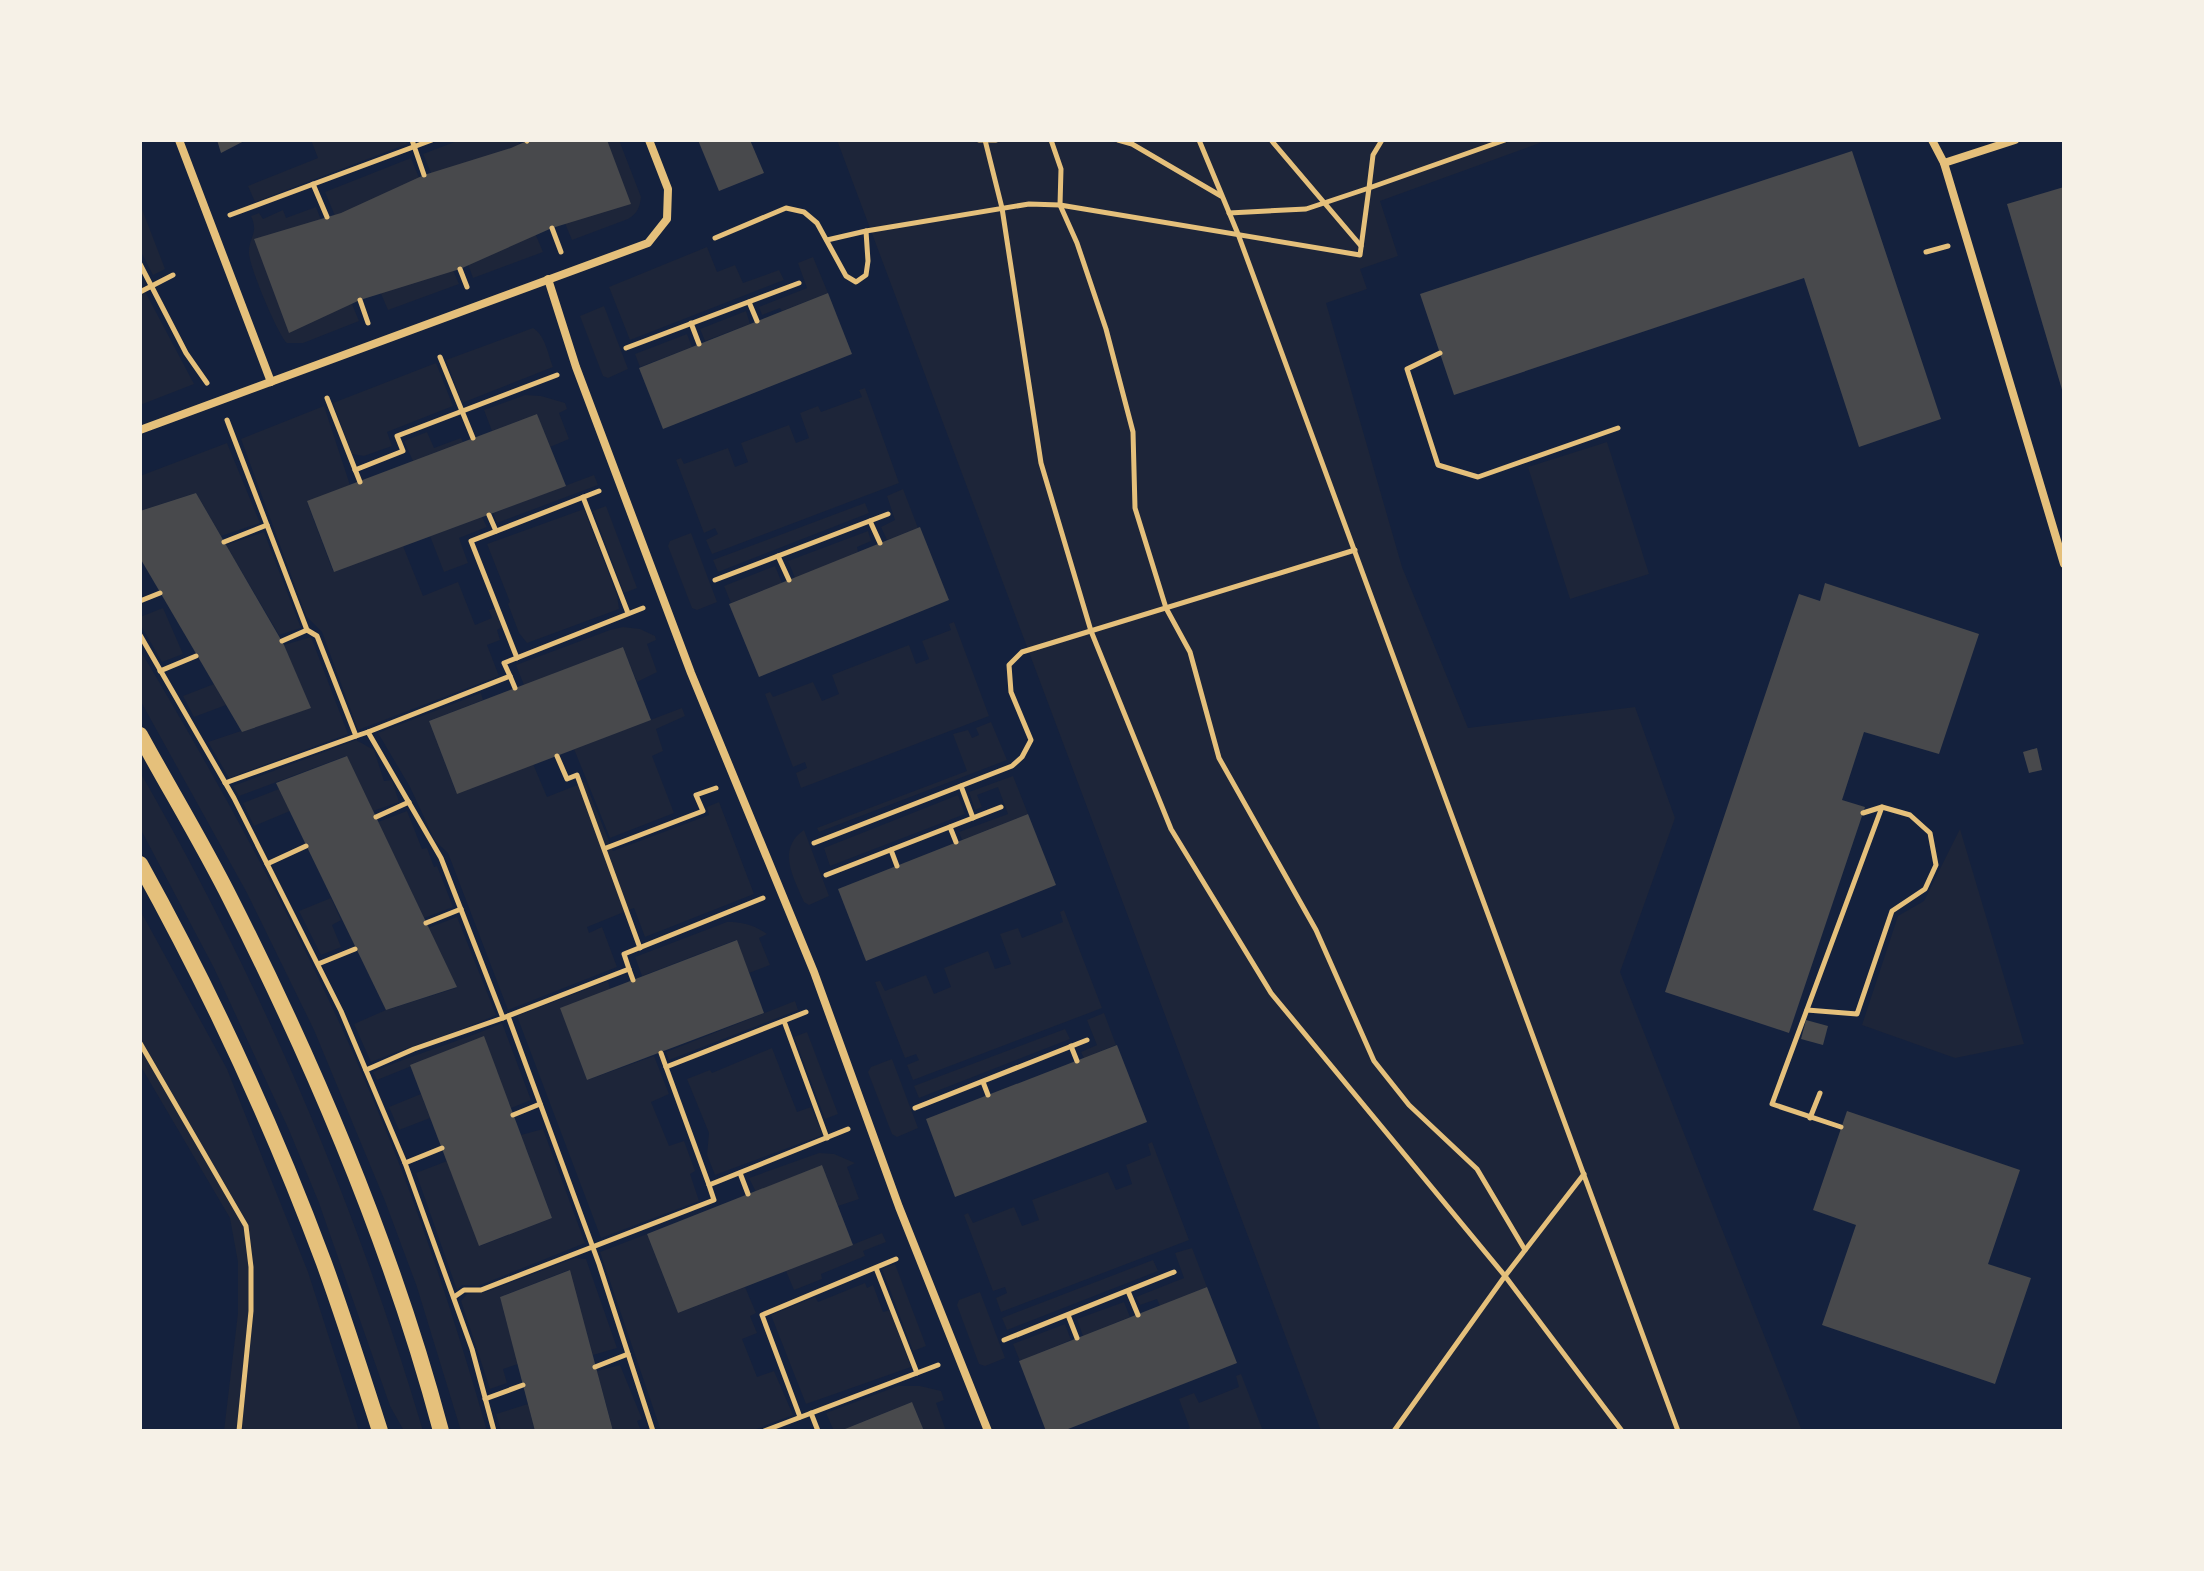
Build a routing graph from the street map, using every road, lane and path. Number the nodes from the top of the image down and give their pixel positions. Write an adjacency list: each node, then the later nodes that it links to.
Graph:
1 (179, 140): 25 (street)
2 (432, 140): 14 (path)
3 (649, 140): 33 (street)
4 (996, 140): 13 (path)
5 (1051, 140): 21 (path)
6 (1118, 140): 19 (path)
7 (1199, 140): 19 (path)
8 (1271, 140): 20 (path)
9 (1382, 140): 18 (path)
10 (1505, 140): 18 (path)
11 (1932, 140): 15 (street)
12 (2015, 140): 15 (street)
13 (984, 141): 22 (path)
14 (413, 143): 16 (path); 17 (path)
15 (1944, 163): 65 (street)
16 (424, 175)
17 (313, 184): 24 (path); 25 (path)
18 (1369, 188): 20 (path); 30 (path)
19 (1221, 196): 23 (path)
20 (1323, 203): 23 (path); 30 (path)
21 (1060, 205): 22 (path); 27 (path); 71 (path)
22 (1002, 208): 26 (path); 74 (path)
23 (1229, 213): 27 (path)
24 (327, 217)
25 (210, 222): 45 (street)
26 (866, 231): 29 (path); 29 (path)
27 (1238, 234): 30 (path); 63 (path)
28 (715, 238): 29 (path)
29 (827, 240)
30 (1361, 247)
31 (140, 264): 35 (path)
32 (173, 275): 35 (path)
33 (548, 279): 44 (street); 45 (street)
34 (799, 283): 37 (path)
35 (152, 286): 36 (path); 47 (path)
36 (140, 292)
37 (749, 302): 38 (path); 39 (path)
38 (757, 321)
39 (691, 323): 40 (path); 41 (path)
40 (699, 344)
41 (626, 348)
42 (1440, 353): 49 (path)
43 (440, 357): 48 (path)
44 (576, 367): 48 (path); 54 (street)
45 (271, 382): 47 (street)
46 (327, 398): 52 (path)
47 (220, 401): 50 (street); 59 (path)
48 (462, 411): 51 (path); 52 (path)
49 (1618, 428)
50 (140, 430)
51 (473, 438)
52 (355, 470): 53 (path)
53 (360, 482)
54 (620, 482): 55 (path); 69 (street)
55 (583, 497): 60 (path); 72 (path)
56 (888, 514): 58 (path)
57 (489, 515): 60 (path)
58 (870, 521): 62 (path); 64 (path)
59 (267, 525): 61 (path); 73 (path)
60 (496, 531): 78 (path)
61 (224, 542)
62 (880, 543)
63 (1355, 550): 71 (path); 137 (path)
64 (778, 556): 66 (path); 67 (path)
65 (2064, 564)
66 (715, 580)
67 (789, 580)
68 (160, 593): 70 (path)
69 (664, 599): 72 (path); 86 (street)
70 (140, 601)
71 (1166, 608): 74 (path); 141 (path)
72 (628, 613): 78 (path)
73 (307, 630): 76 (path); 84 (path)
74 (1091, 631): 88 (path); 145 (path)
75 (140, 635): 79 (path)
76 (282, 641)
77 (196, 656): 79 (path)
78 (517, 658): 80 (path)
79 (160, 671): 87 (path)
80 (510, 676): 81 (path); 82 (path)
81 (515, 688)
82 (368, 732): 84 (path); 89 (path)
83 (140, 735): 162 (main road)
84 (356, 736): 87 (path)
85 (557, 756): 99 (path)
86 (735, 781): 99 (path); 105 (street)
87 (225, 783): 102 (path)
88 (961, 786): 94 (path); 97 (path)
89 (409, 802): 93 (path); 106 (path)
90 (1001, 807): 94 (path)
91 (1882, 807): 92 (path); 114 (path); 114 (path)
92 (1863, 813)
93 (376, 817)
94 (973, 818): 95 (path)
95 (950, 827): 96 (path); 100 (path)
96 (956, 842)
97 (814, 843)
98 (306, 846): 102 (path)
99 (606, 848): 108 (path)
100 (891, 850): 103 (path); 104 (path)
101 (140, 864): 161 (main road)
102 (267, 864): 110 (path)
103 (897, 866)
104 (826, 875)
105 (780, 891): 108 (path); 113 (street)
106 (461, 909): 107 (path); 115 (path)
107 (426, 923)
108 (640, 948): 111 (path)
109 (355, 949): 110 (path)
110 (318, 964): 123 (path)
111 (629, 969): 112 (path); 115 (path)
112 (633, 980)
113 (825, 1005): 116 (path); 131 (street)
114 (1807, 1010): 130 (path)
115 (506, 1017): 123 (path); 127 (path)
116 (784, 1021): 122 (path); 133 (path)
117 (1087, 1040): 119 (path)
118 (140, 1043): 160 (path)
119 (1071, 1046): 121 (path); 124 (path)
120 (661, 1053): 122 (path)
121 (1077, 1061)
122 (666, 1067): 138 (path)
123 (366, 1070): 135 (path)
124 (983, 1082): 126 (path); 128 (path)
125 (1820, 1093): 130 (path)
126 (988, 1095)
127 (540, 1104): 129 (path); 140 (path)
128 (915, 1108)
129 (513, 1115)
130 (1810, 1118): 132 (path)
131 (868, 1121): 133 (path); 142 (street)
132 (1841, 1127)
133 (827, 1138): 136 (path)
134 (442, 1148): 135 (path)
135 (405, 1163): 147 (path)
136 (740, 1173): 138 (path); 139 (path)
137 (1584, 1174): 141 (path); 170 (path)
138 (709, 1185): 140 (path)
139 (748, 1194)
140 (593, 1247): 147 (path); 152 (path)
141 (1525, 1250): 145 (path)
142 (916, 1251): 143 (path); 153 (street)
143 (876, 1268): 155 (path); 159 (path)
144 (1174, 1272): 146 (path)
145 (1505, 1276): 168 (path); 169 (path)
146 (1128, 1291): 148 (path); 149 (path)
147 (453, 1297): 157 (path)
148 (1068, 1315): 150 (path); 151 (path)
149 (1138, 1315)
150 (1077, 1338)
151 (1004, 1340)
152 (628, 1354): 154 (path); 164 (path)
153 (959, 1357): 155 (path); 167 (street)
154 (595, 1367)
155 (917, 1373): 158 (path)
156 (523, 1385): 157 (path)
157 (485, 1399): 163 (path)
158 (811, 1413): 159 (path); 166 (path)
159 (800, 1417): 165 (path)
160 (239, 1431)
161 (380, 1431)
162 (441, 1431)
163 (494, 1431)
164 (653, 1431)
165 (764, 1431)
166 (818, 1431)
167 (988, 1431)
168 (1394, 1431)
169 (1622, 1431)
170 (1678, 1431)

